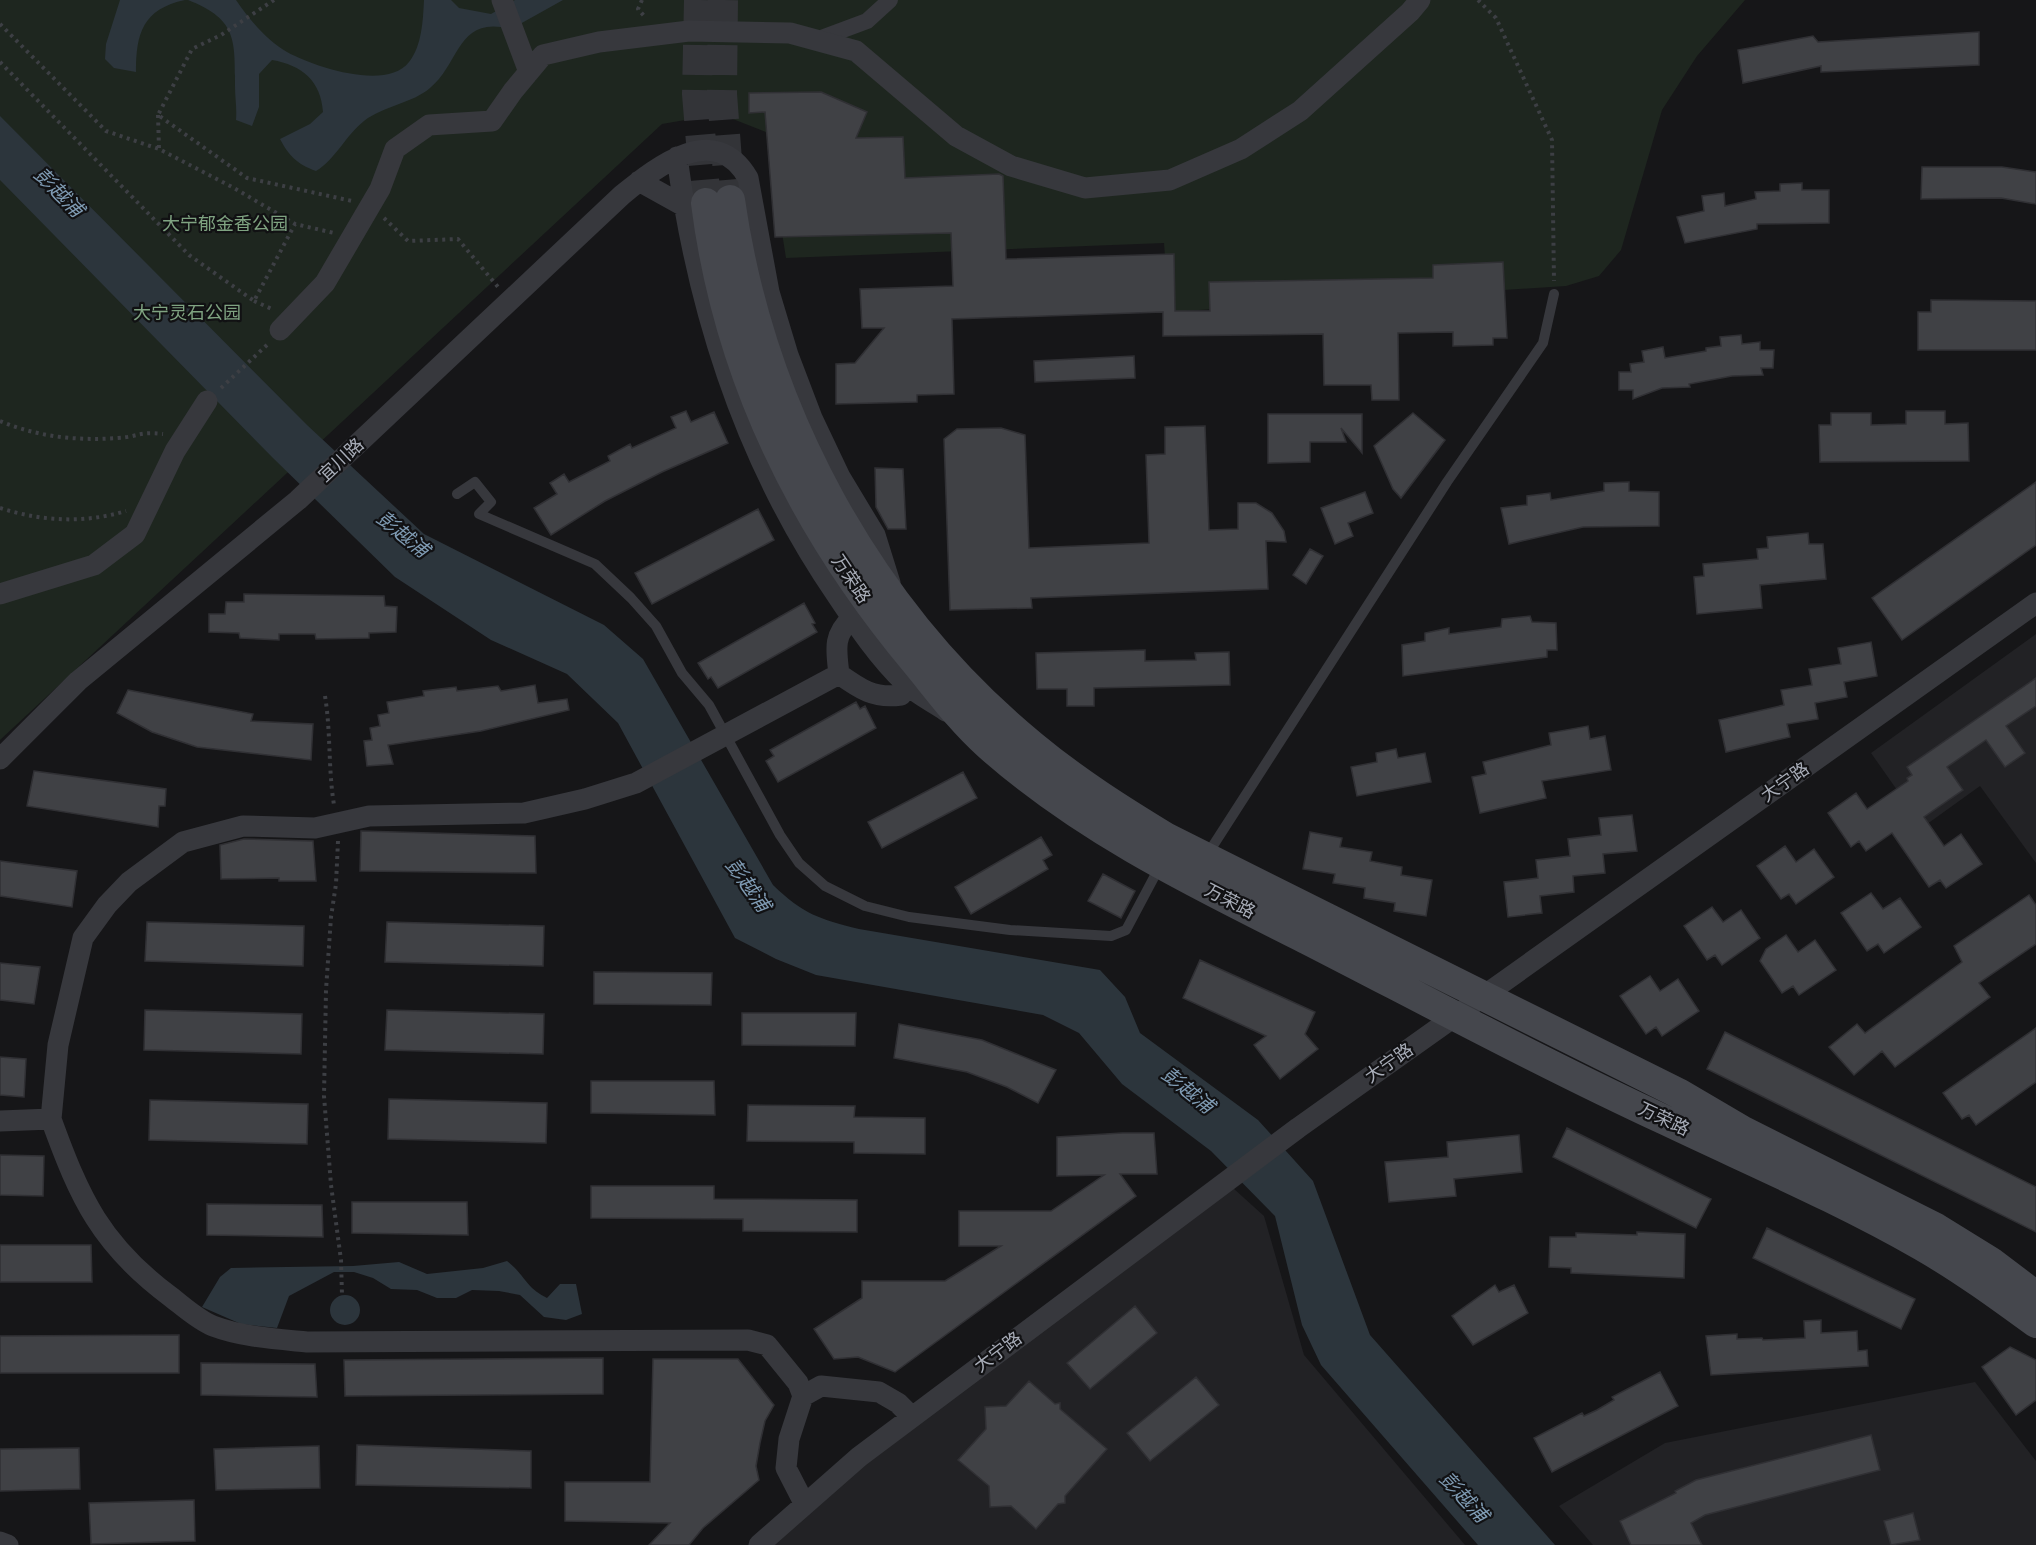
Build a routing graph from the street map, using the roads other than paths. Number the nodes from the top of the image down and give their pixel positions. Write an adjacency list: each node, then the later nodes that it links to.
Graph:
1 (502, 0): 5 (street)
2 (890, 0): 4 (street)
3 (1420, 0): 4 (street)
4 (816, 40): 5 (street)
5 (529, 72): 10 (street)
6 (677, 157): 7 (street, 宜川路); 8 (street); 14 (street, 宜川路)
7 (639, 181): 8 (street); 21 (street, 宜川路)
8 (707, 203): 14 (main road, 万荣路); 16 (street); 19 (main road, 万荣路)
9 (1554, 294): 22 (lane)
10 (280, 330)
11 (207, 401): 13 (street)
12 (457, 494): 20 (lane)
13 (0, 594)
14 (896, 602): 22 (main road, 万荣路)
15 (2036, 603): 24 (street, 大宁路)
16 (852, 618): 17 (street); 18 (street)
17 (839, 674): 18 (street); 20 (street)
18 (906, 685): 19 (street)
19 (964, 722): 23 (main road, 万荣路)
20 (726, 735): 23 (lane); 26 (street)
21 (0, 759)
22 (1205, 857): 24 (main road, 万荣路)
23 (1161, 865): 25 (main road, 万荣路)
24 (1483, 996): 25 (street, 大宁路); 28 (main road, 万荣路)
25 (1456, 1015): 29 (main road, 万荣路); 31 (street, 大宁路)
26 (51, 1119): 27 (street); 30 (street)
27 (0, 1120)
28 (2036, 1296)
29 (2036, 1323)
30 (803, 1396): 31 (street); 32 (street)
31 (912, 1417): 32 (street, 大宁路)
32 (804, 1503): 35 (street, 大宁路)
33 (0, 1542): 34 (street)
34 (8, 1545)
35 (759, 1545)

